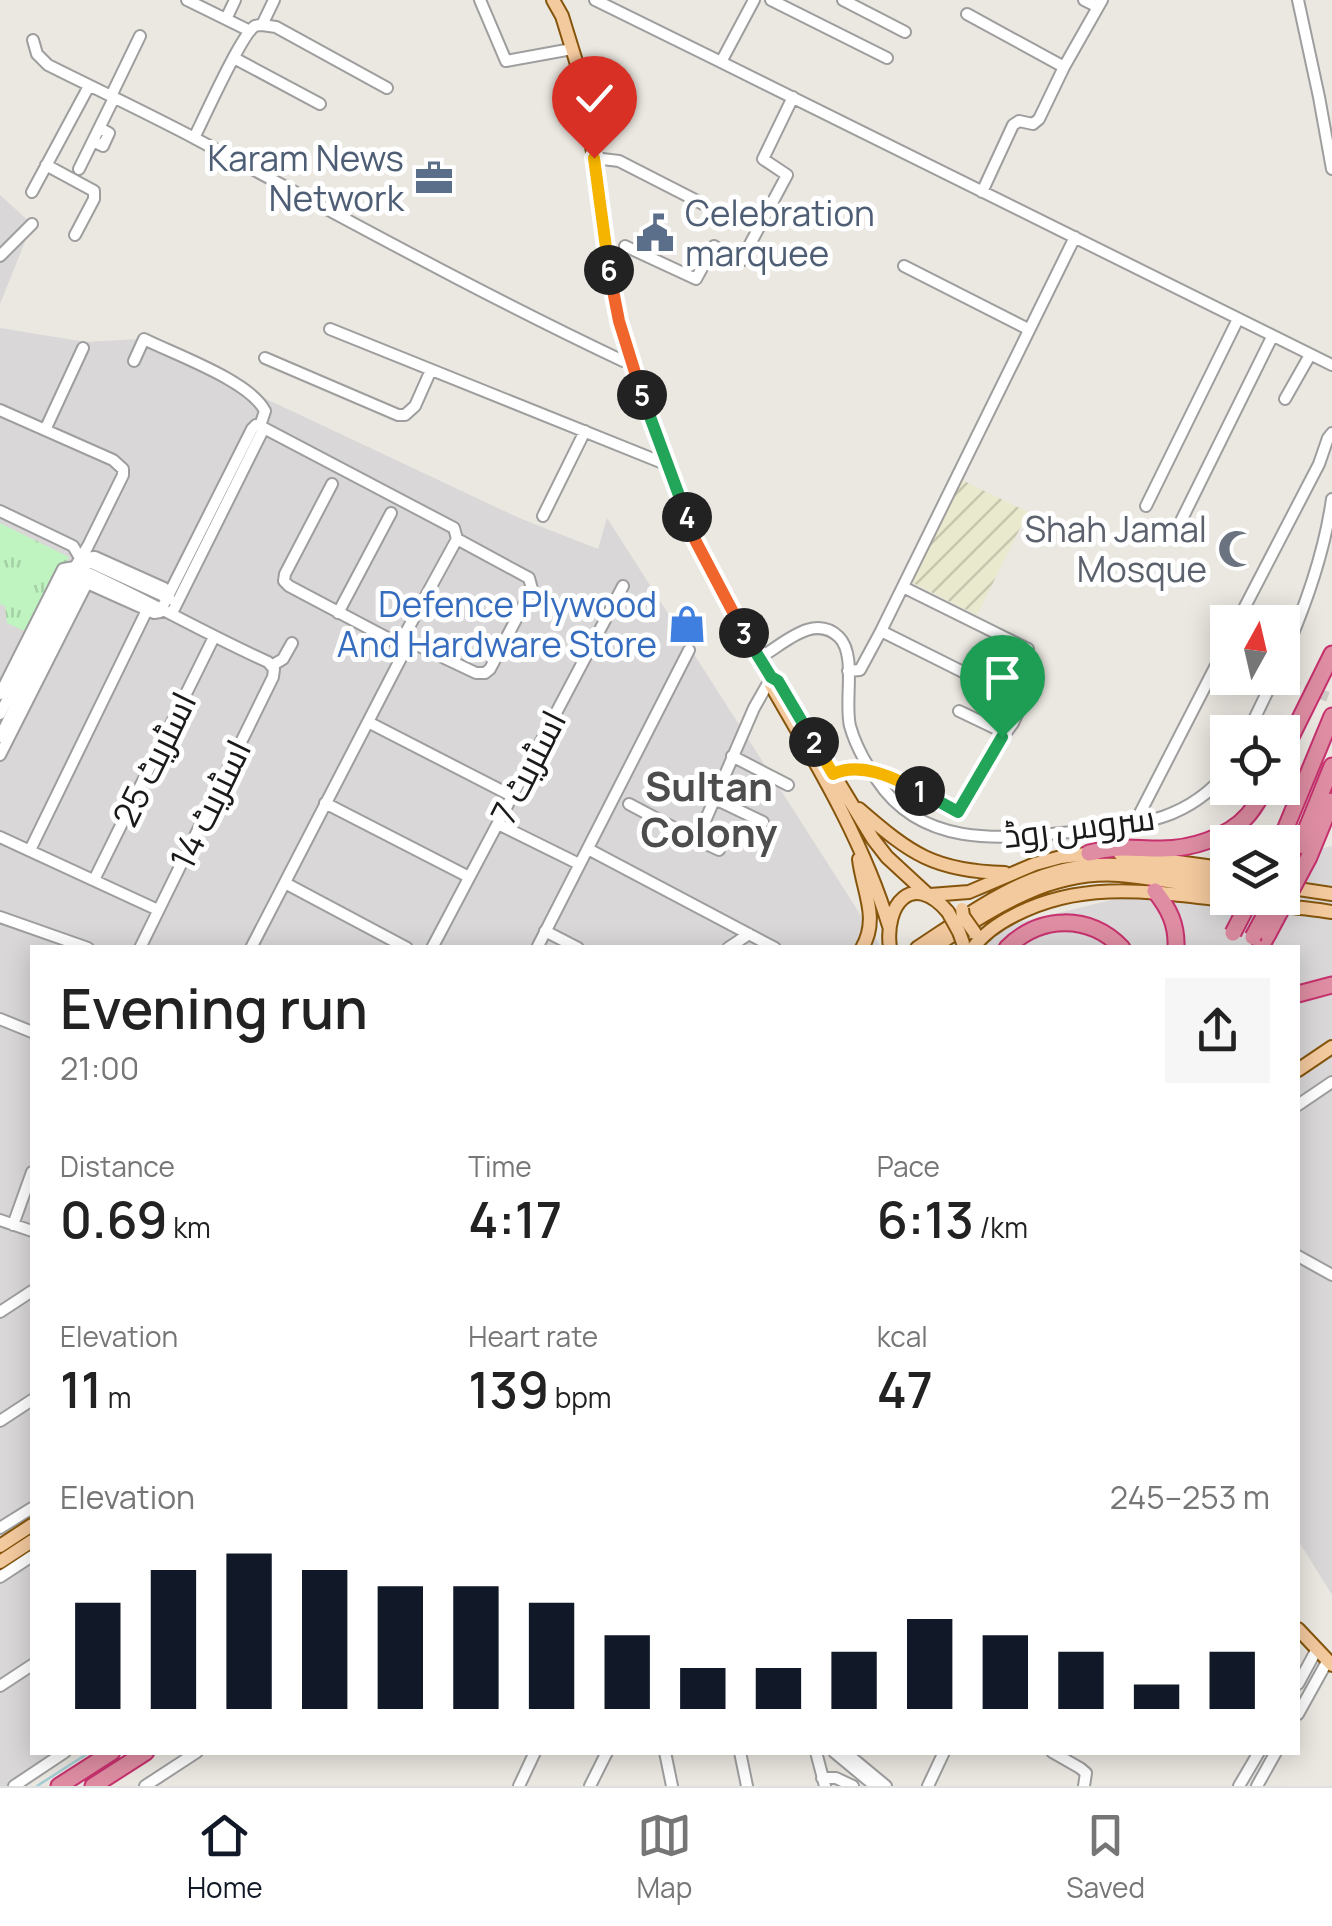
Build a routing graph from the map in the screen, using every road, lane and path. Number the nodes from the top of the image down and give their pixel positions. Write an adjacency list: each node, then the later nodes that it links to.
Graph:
1 (187, 0): 14 (street)
2 (235, 0): 14 (street)
3 (274, 0): 15 (street)
4 (480, 0): 20 (street)
5 (554, 0): 20 (main road)
6 (595, 0): 23 (street)
7 (754, 0): 23 (street)
8 (771, 0): 22 (street)
9 (844, 0): 17 (street)
10 (1084, 0): 12 (street)
11 (1298, 0): 34 (street)
12 (1100, 4): 24 (street)
13 (967, 14): 24 (street)
14 (226, 19): 16 (street)
15 (262, 25): 16 (street); 26 (street)
16 (250, 31): 21 (street)
17 (905, 32)
18 (140, 36): 27 (street)
19 (33, 40): 25 (street)
20 (572, 49): 31 (main road)
21 (234, 58): 29 (street); 30 (street)
22 (887, 58)
23 (721, 62): 28 (street)
24 (1064, 67): 36 (street)
25 (89, 86): 27 (street); 32 (street)
26 (387, 88)
27 (112, 97): 30 (street); 33 (street)
28 (793, 98): 36 (street); 41 (street)
29 (320, 104)
30 (194, 138): 52 (street)
31 (594, 158): 37 (street); 52 (main road)
32 (46, 165): 35 (street); 39 (street)
33 (80, 168)
34 (1332, 169)
35 (32, 192)
36 (982, 192): 40 (street)
37 (704, 205)
38 (32, 224): 42 (street)
39 (75, 234)
40 (1075, 237): 44 (street); 46 (street)
41 (625, 246)
42 (0, 256)
43 (904, 266): 46 (street)
44 (1238, 319): 47 (street); 64 (street)
45 (330, 329): 54 (street)
46 (1028, 329): 74 (street)
47 (1272, 336): 49 (street); 68 (street)
48 (83, 348): 58 (street)
49 (1310, 355): 53 (street); 55 (street)
50 (264, 358): 54 (street)
51 (134, 360): 57 (street)
52 (630, 360): 61 (main road)
53 (1332, 366)
54 (431, 370): 59 (street)
55 (1285, 399)
56 (0, 410): 58 (street)
57 (260, 426): 69 (street); 75 (street)
58 (45, 430): 70 (street)
59 (585, 431): 61 (street); 67 (street)
60 (1332, 433): 76 (street)
61 (669, 466): 86 (main road)
62 (332, 484): 78 (street)
63 (1332, 500): 79 (street)
64 (1146, 506)
65 (0, 511): 70 (street)
66 (391, 514): 78 (street)
67 (544, 516)
68 (1180, 523)
69 (457, 539): 83 (street); 83 (street)
70 (81, 564): 72 (street); 75 (street); 75 (street); 92 (street); 99 (street)
71 (172, 575): 75 (street)
72 (87, 583): 77 (street); 100 (street)
73 (623, 586): 107 (street, اسٹریٹ 7)
74 (902, 586): 80 (street); 91 (street)
75 (169, 602): 77 (street); 81 (street)
76 (1247, 605)
77 (147, 610): 121 (street)
78 (338, 612): 83 (street)
79 (1300, 620)
80 (881, 631): 88 (street); 91 (street)
81 (214, 637): 87 (street); 134 (street, اسٹریٹ 25)
82 (292, 643): 87 (street, اسٹریٹ 14)
83 (404, 644): 97 (street)
84 (688, 650): 120 (street)
85 (1332, 654): 96 (highway)
86 (758, 658): 88 (street, سروس روڈ); 89 (main road)
87 (271, 664): 143 (street, اسٹریٹ 14)
88 (848, 671): 103 (street, سروس روڈ)
89 (771, 677): 101 (street); 104 (main road)
90 (1210, 677): 116 (street)
91 (1009, 695): 98 (street)
92 (2, 699): 94 (street)
93 (959, 712): 98 (street)
94 (0, 714)
95 (1332, 716): 117 (highway)
96 (1300, 719)
97 (368, 722): 107 (street); 111 (street)
98 (1005, 732): 103 (street)
99 (0, 737)
100 (0, 754)
101 (732, 756): 105 (street); 108 (street)
102 (1332, 766): 125 (highway)
103 (871, 771): 104 (street); 116 (street, سروس روڈ)
104 (829, 776): 109 (main road); 123 (main road)
105 (788, 785)
106 (1210, 790): 116 (street, سروس روڈ)
107 (512, 796): 115 (street, اسٹریٹ 7)
108 (715, 799): 114 (street); 119 (street)
109 (849, 801): 128 (main road); 131 (main road)
110 (1332, 801): 125 (highway)
111 (325, 802): 132 (street); 135 (street)
112 (629, 804): 119 (street)
113 (1255, 805): 124 (highway)
114 (763, 822)
115 (498, 824): 127 (street); 132 (street, اسٹریٹ 7)
116 (1139, 824)
117 (1287, 825)
118 (0, 837): 121 (street)
119 (693, 838): 122 (street)
120 (588, 849): 127 (street); 150 (street)
121 (30, 850): 134 (street)
122 (718, 850)
123 (860, 851): 130 (main road); 163 (main road)
124 (1089, 853): 129 (main road); 131 (main road)
125 (1304, 854): 126 (highway); 153 (highway, bridge)
126 (1300, 859)
127 (579, 864): 149 (street)
128 (896, 865): 130 (main road); 139 (main road)
129 (1210, 866)
130 (872, 874): 151 (main road)
131 (1004, 876): 139 (main road); 144 (main road)
132 (470, 877): 158 (street, اسٹریٹ 7)
133 (1210, 877): 164 (main road)
134 (94, 880): 143 (street)
135 (285, 883): 156 (street); 157 (street)
136 (1300, 887): 140 (main road)
137 (1210, 888): 165 (main road)
138 (1154, 892): 141 (main road); 142 (main road); 170 (highway)
139 (928, 894): 144 (main road); 151 (main road)
140 (1332, 894)
141 (1028, 908): 144 (main road, bridge); 167 (main road)
142 (1301, 908): 145 (main road)
143 (158, 910): 155 (street, اسٹریٹ 14)
144 (955, 911): 166 (main road, bridge)
145 (1332, 912)
146 (1242, 915): 152 (highway, bridge)
147 (1267, 915): 153 (highway, bridge)
148 (0, 916): 154 (street)
149 (546, 931): 159 (street); 160 (street)
150 (749, 934): 161 (street); 162 (street)
151 (889, 937)
152 (1228, 940)
153 (1257, 941)
154 (80, 945)
155 (141, 945)
156 (253, 945)
157 (401, 945)
158 (434, 945)
159 (539, 945)
160 (572, 945)
161 (732, 945)
162 (769, 945)
163 (864, 945)
164 (922, 945)
165 (938, 945)
166 (966, 945)
167 (968, 945)
168 (1010, 945): 169 (highway)
169 (1119, 945)
170 (1176, 945)
171 (1332, 985): 172 (highway)
172 (1300, 993)
173 (0, 1020): 174 (street)
174 (30, 1031)
175 (1332, 1046): 176 (main road)
176 (1300, 1069)
177 (1332, 1082): 178 (street)
178 (1300, 1104)
179 (30, 1178): 181 (street)
180 (0, 1220): 181 (street)
181 (13, 1225): 182 (street)
182 (30, 1231)
183 (1300, 1257): 184 (street)
184 (1332, 1275)
185 (30, 1292): 186 (street)
186 (0, 1312)
187 (30, 1401): 188 (street)
188 (0, 1422)
189 (30, 1509): 191 (street)
190 (30, 1526): 193 (main road)
191 (0, 1528)
192 (30, 1542): 195 (main road)
193 (0, 1546)
194 (30, 1557): 196 (street)
195 (0, 1562)
196 (0, 1578)
197 (1300, 1632): 198 (main road)
198 (1317, 1649): 199 (main road); 201 (street)
199 (1330, 1663): 203 (street)
200 (30, 1666): 202 (street)
201 (1300, 1680)
202 (0, 1686)
203 (1300, 1711)
204 (60, 1755): 222 (street)
205 (107, 1755): 223 (highway)
206 (141, 1755): 224 (highway)
207 (192, 1755): 225 (street)
208 (534, 1755): 226 (street)
209 (606, 1755): 220 (street)
210 (666, 1755): 227 (street)
211 (741, 1755): 228 (street)
212 (817, 1755): 219 (street)
213 (838, 1755): 230 (street)
214 (849, 1755): 231 (street)
215 (943, 1755): 232 (street)
216 (1057, 1755): 233 (street)
217 (1257, 1755): 221 (street)
218 (1274, 1755): 234 (street)
219 (824, 1782): 229 (street)
220 (593, 1784)
221 (1242, 1785)
222 (14, 1786)
223 (59, 1786)
224 (94, 1786)
225 (145, 1786)
226 (518, 1786)
227 (672, 1786)
228 (748, 1786)
229 (854, 1786)
230 (875, 1786)
231 (886, 1786)
232 (928, 1786)
233 (1084, 1786)
234 (1256, 1786)

